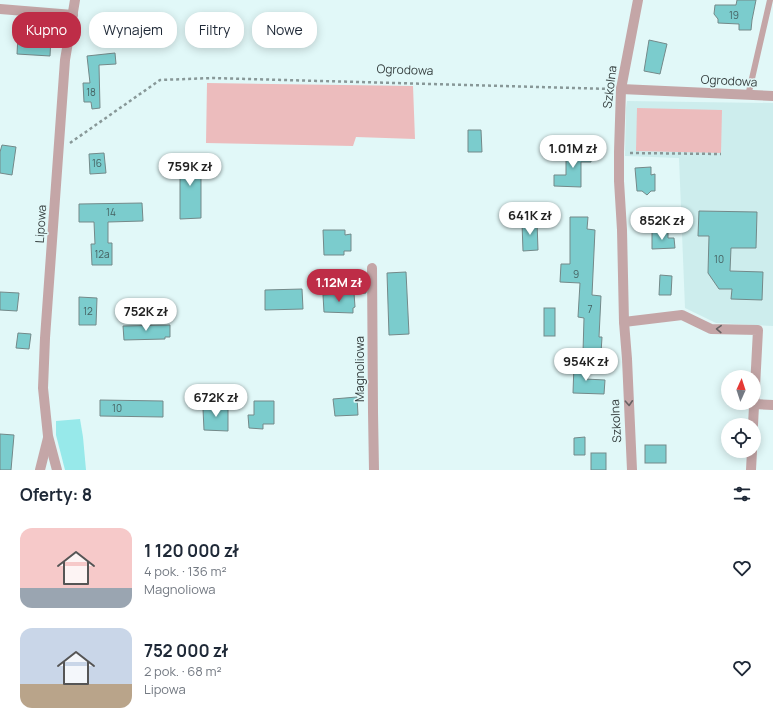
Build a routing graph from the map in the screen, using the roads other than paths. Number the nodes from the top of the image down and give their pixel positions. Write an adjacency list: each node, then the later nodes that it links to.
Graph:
1 (76, 0): 6 (street, Lipowa)
2 (638, 0): 8 (street, Szkolna)
3 (770, 0): 9 (lane)
4 (0, 10): 5 (street)
5 (29, 12)
6 (74, 12)
7 (67, 48): 16 (street, Lipowa)
8 (621, 89): 9 (street, Ogrodowa); 12 (street, Szkolna)
9 (748, 96): 10 (street, Ogrodowa)
10 (773, 96)
11 (372, 268): 20 (street, Magnoliowa)
12 (624, 322): 13 (street, one-way to 12); 21 (street, Szkolna, one-way to 21)
13 (756, 370)
14 (761, 404): 15 (street)
15 (773, 405)
16 (48, 436): 18 (street, Lipowa); 19 (street, Lipowa)
17 (752, 458): 22 (street)
18 (40, 470)
19 (57, 470)
20 (374, 470)
21 (632, 470)
22 (751, 470)

